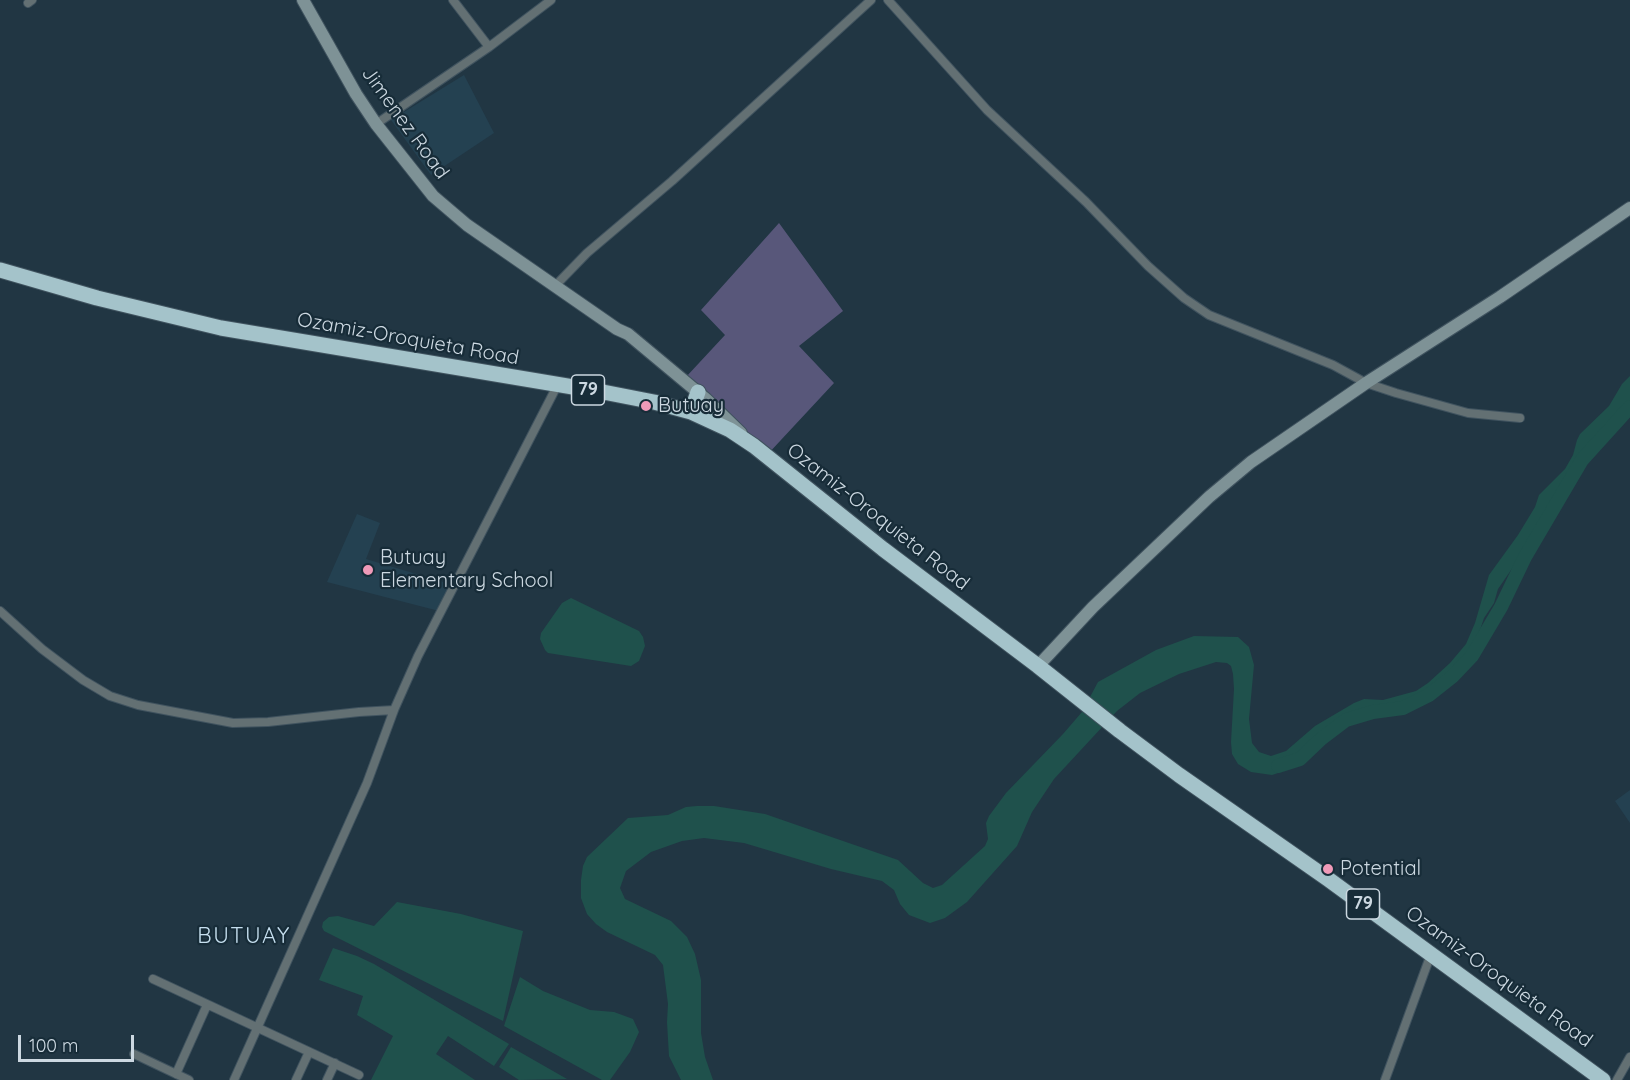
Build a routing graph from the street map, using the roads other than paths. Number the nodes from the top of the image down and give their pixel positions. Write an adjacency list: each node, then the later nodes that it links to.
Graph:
1 (303, 0): 7 (street, Jimenez Road)
2 (453, 0): 6 (street)
3 (551, 0): 6 (street)
4 (871, 0): 10 (street)
5 (888, 0): 11 (street)
6 (489, 47): 7 (street)
7 (376, 124): 10 (street, Jimenez Road)
8 (1630, 208): 11 (street)
9 (0, 270): 12 (highway, Ozamiz-Oroquieta Road / 79)
10 (555, 286): 13 (street, Jimenez Road)
11 (1366, 383): 14 (street); 17 (street)
12 (557, 386): 13 (highway, Ozamiz-Oroquieta Road / 79); 18 (street)
13 (695, 401): 15 (street, Jimenez Road); 15 (highway, Ozamiz-Oroquieta Road / 79)
14 (1520, 418)
15 (754, 447): 17 (highway, Ozamiz-Oroquieta Road / 79)
16 (0, 611): 18 (street)
17 (1038, 666): 19 (highway, Ozamiz-Oroquieta Road / 79)
18 (394, 711): 22 (street)
19 (1431, 954): 33 (street); 34 (highway, Ozamiz-Oroquieta Road / 79)
20 (153, 979): 21 (street)
21 (207, 1005): 22 (street); 27 (street)
22 (256, 1029): 23 (street); 30 (street)
23 (309, 1052): 26 (street); 31 (street)
24 (134, 1054): 27 (street)
25 (1630, 1057): 35 (street)
26 (335, 1063): 28 (street); 32 (street)
27 (176, 1074): 29 (street)
28 (359, 1075)
29 (189, 1080)
30 (234, 1080)
31 (296, 1080)
32 (327, 1080)
33 (1385, 1080)
34 (1603, 1080)
35 (1617, 1080)

